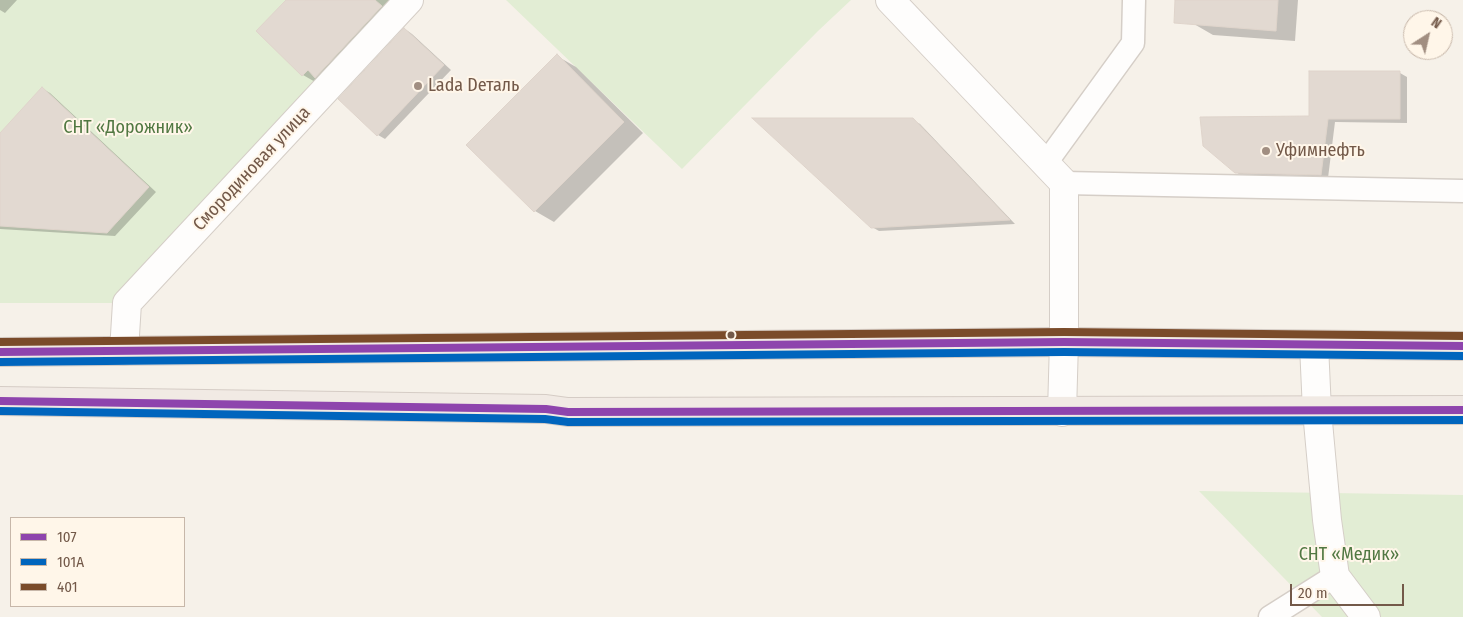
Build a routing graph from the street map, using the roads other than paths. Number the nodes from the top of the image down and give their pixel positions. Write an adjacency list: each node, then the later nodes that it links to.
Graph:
1 (409, 0): 10 (street, Смородиновая улица)
2 (890, 0): 4 (street)
3 (1134, 0): 4 (lane)
4 (1046, 163): 5 (street)
5 (1064, 183): 6 (lane); 7 (street)
6 (1463, 191)
7 (1064, 342): 8 (highway); 10 (highway); 15 (street)
8 (1314, 346): 9 (highway); 14 (street)
9 (1463, 346)
10 (124, 351): 11 (highway)
11 (0, 352)
12 (0, 401): 15 (highway)
13 (1463, 410): 14 (highway)
14 (1317, 411): 15 (highway); 16 (street)
15 (1062, 412)
16 (1336, 576): 17 (lane); 18 (street)
17 (1270, 617)
18 (1366, 617)

